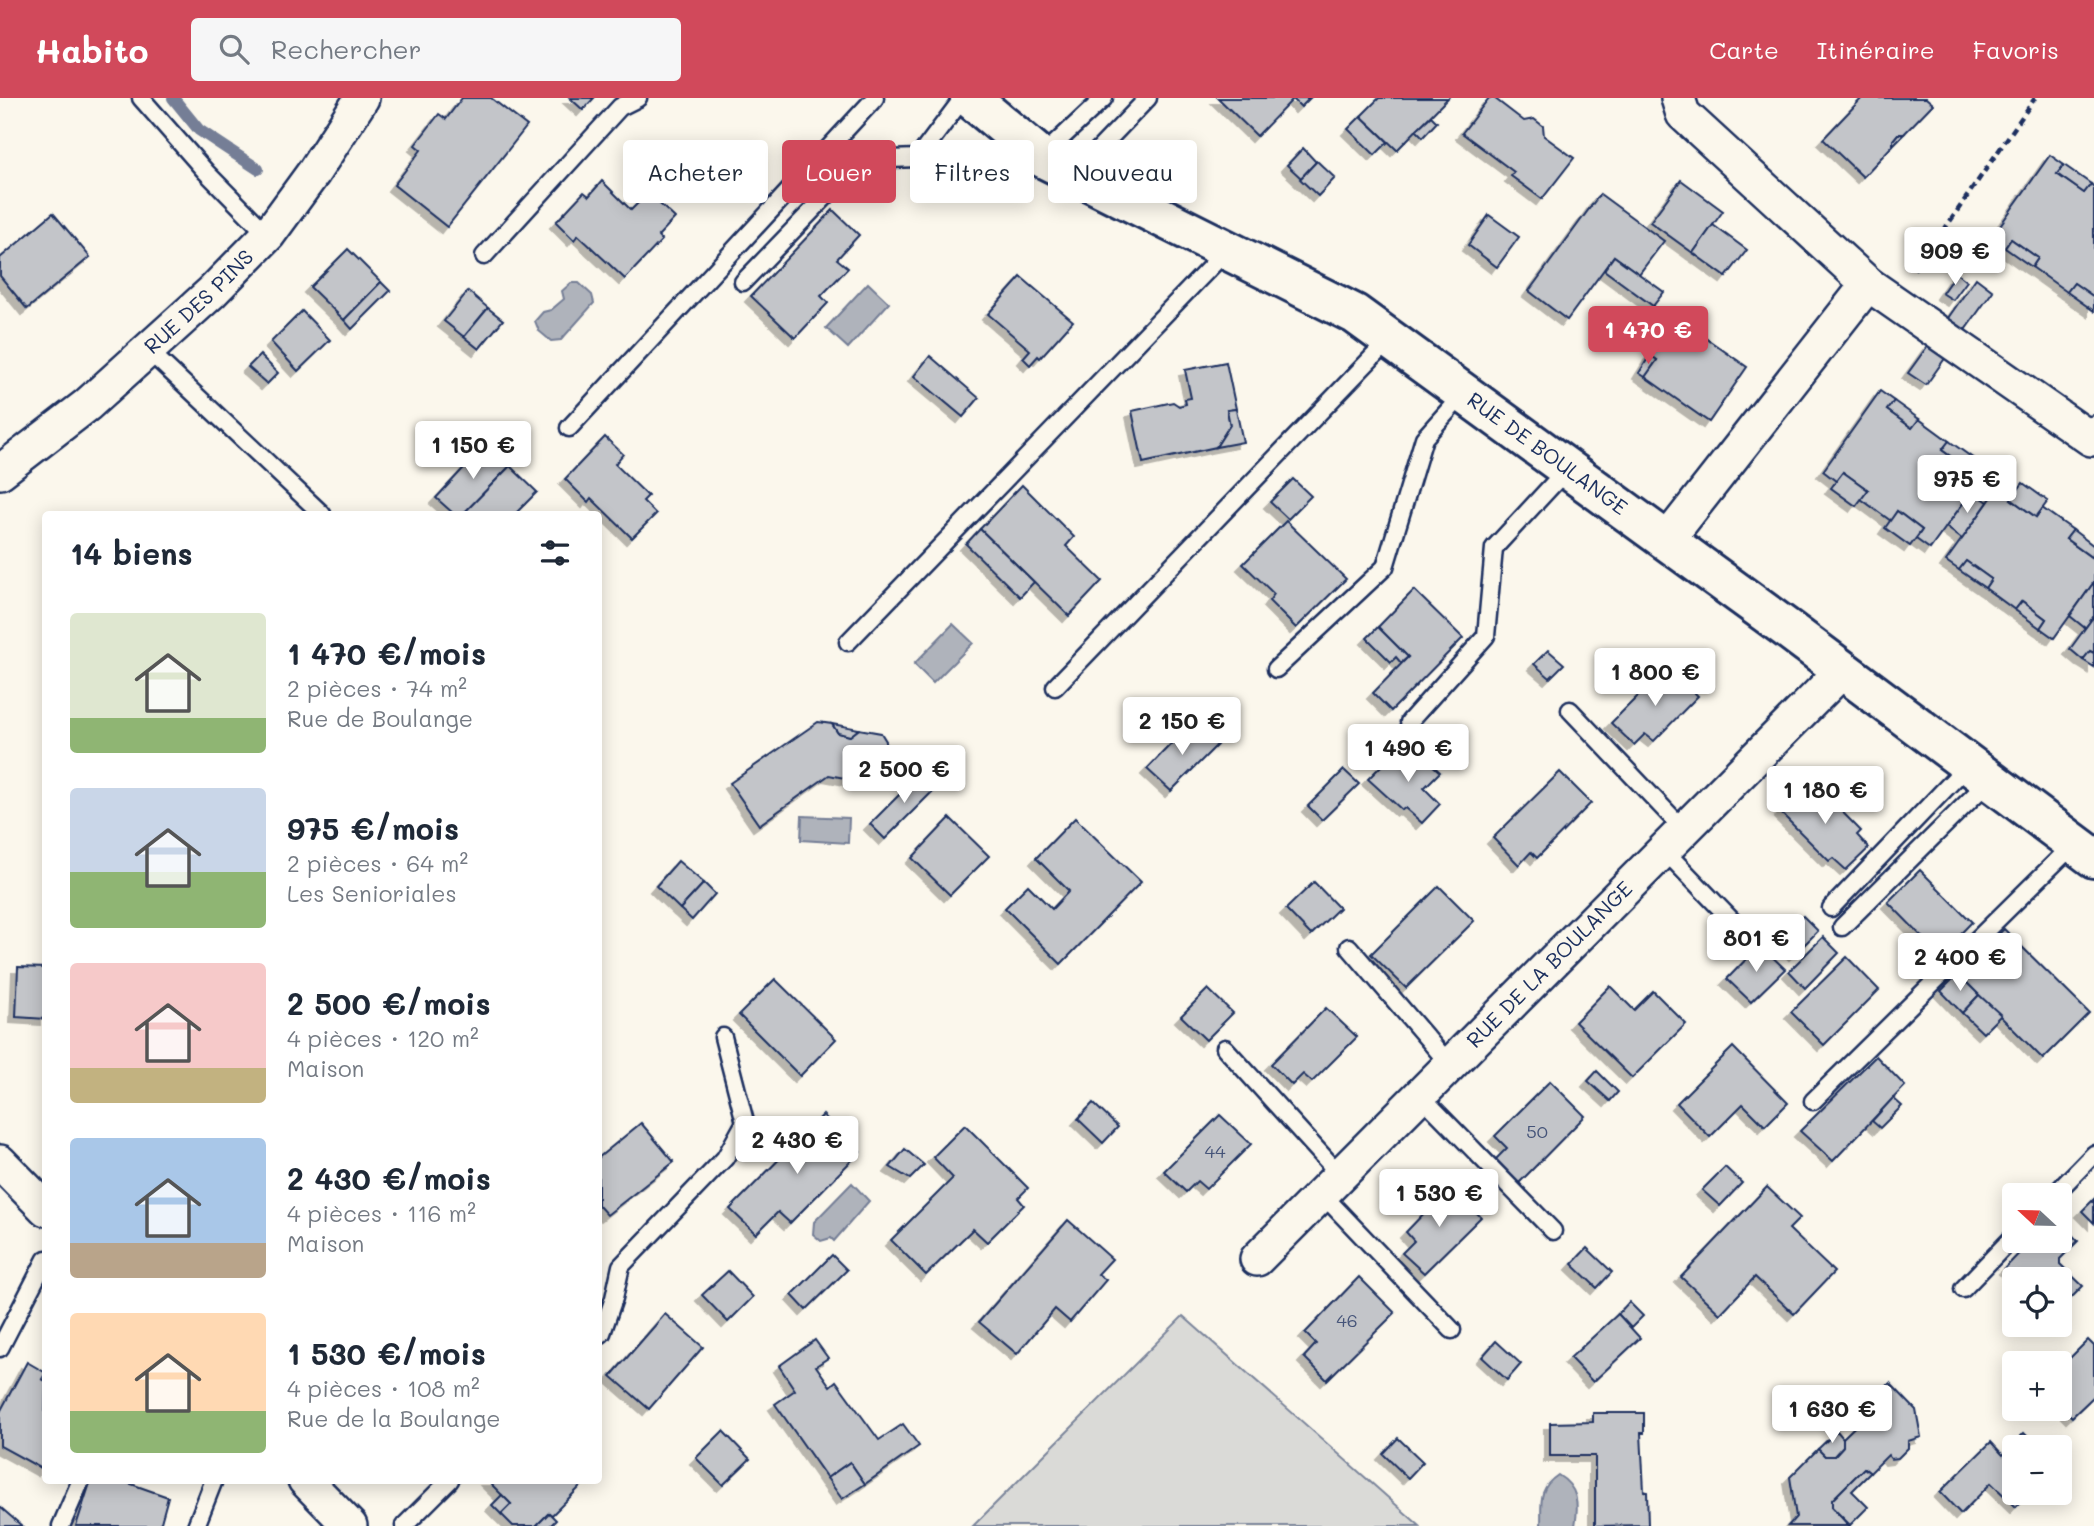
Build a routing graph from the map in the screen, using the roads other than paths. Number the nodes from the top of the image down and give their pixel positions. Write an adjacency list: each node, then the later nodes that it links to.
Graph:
1 (141, 98): 14 (lane)
2 (362, 98): 14 (street, RUE DES PINS)
3 (638, 98): 16 (lane)
4 (875, 98): 22 (lane)
5 (963, 98): 17 (lane)
6 (970, 98): 12 (main road, RUE DE BOULANGE)
7 (1104, 98): 10 (lane)
8 (1148, 98): 11 (lane)
9 (1678, 98): 18 (street)
10 (1074, 140)
11 (1108, 140)
12 (1048, 159)
13 (1132, 203): 15 (main road, RUE DE BOULANGE)
14 (268, 235): 20 (street, RUE DES PINS)
15 (1227, 250): 19 (main road, RUE DE BOULANGE); 28 (lane)
16 (484, 256)
17 (743, 282)
18 (1868, 284): 23 (street); 27 (street)
19 (1390, 339): 21 (main road, RUE DE BOULANGE); 31 (lane)
20 (148, 350): 25 (street, RUE DES PINS); 26 (lane)
21 (1464, 393): 24 (main road, RUE DE BOULANGE); 29 (lane)
22 (569, 428)
23 (2094, 433)
24 (1568, 468): 27 (main road, RUE DE BOULANGE); 33 (lane)
25 (0, 472)
26 (319, 511)
27 (1667, 540): 30 (main road, RUE DE BOULANGE)
28 (848, 642)
29 (1276, 669)
30 (1843, 670): 34 (main road, RUE DE BOULANGE); 35 (street, RUE DE LA BOULANGE)
31 (1055, 687)
32 (1570, 710): 35 (lane)
33 (1409, 722)
34 (1979, 772): 36 (main road, RUE DE BOULANGE); 37 (lane); 38 (lane)
35 (1674, 840): 39 (lane); 43 (street, RUE DE LA BOULANGE)
36 (2084, 851): 45 (lane)
37 (1831, 908)
38 (1842, 927)
39 (1745, 934)
40 (1349, 947): 43 (lane)
41 (723, 1037): 57 (lane)
42 (1225, 1048): 49 (lane)
43 (1450, 1065): 44 (street, RUE DE LA BOULANGE)
44 (1420, 1095): 49 (street, RUE DE LA BOULANGE); 51 (lane)
45 (1813, 1101)
46 (2094, 1154): 48 (lane)
47 (0, 1162): 50 (street)
48 (2066, 1183)
49 (1331, 1185): 53 (street, RUE DE LA BOULANGE); 56 (lane)
50 (42, 1205)
51 (1553, 1231)
52 (2002, 1248): 55 (lane)
53 (1257, 1259)
54 (42, 1267): 58 (lane)
55 (1963, 1289)
56 (1452, 1330)
57 (602, 1333)
58 (0, 1348)
59 (79, 1484): 63 (lane)
60 (212, 1484): 64 (lane)
61 (309, 1484): 65 (street)
62 (446, 1484): 66 (lane)
63 (61, 1526)
64 (196, 1526)
65 (350, 1526)
66 (404, 1526)

